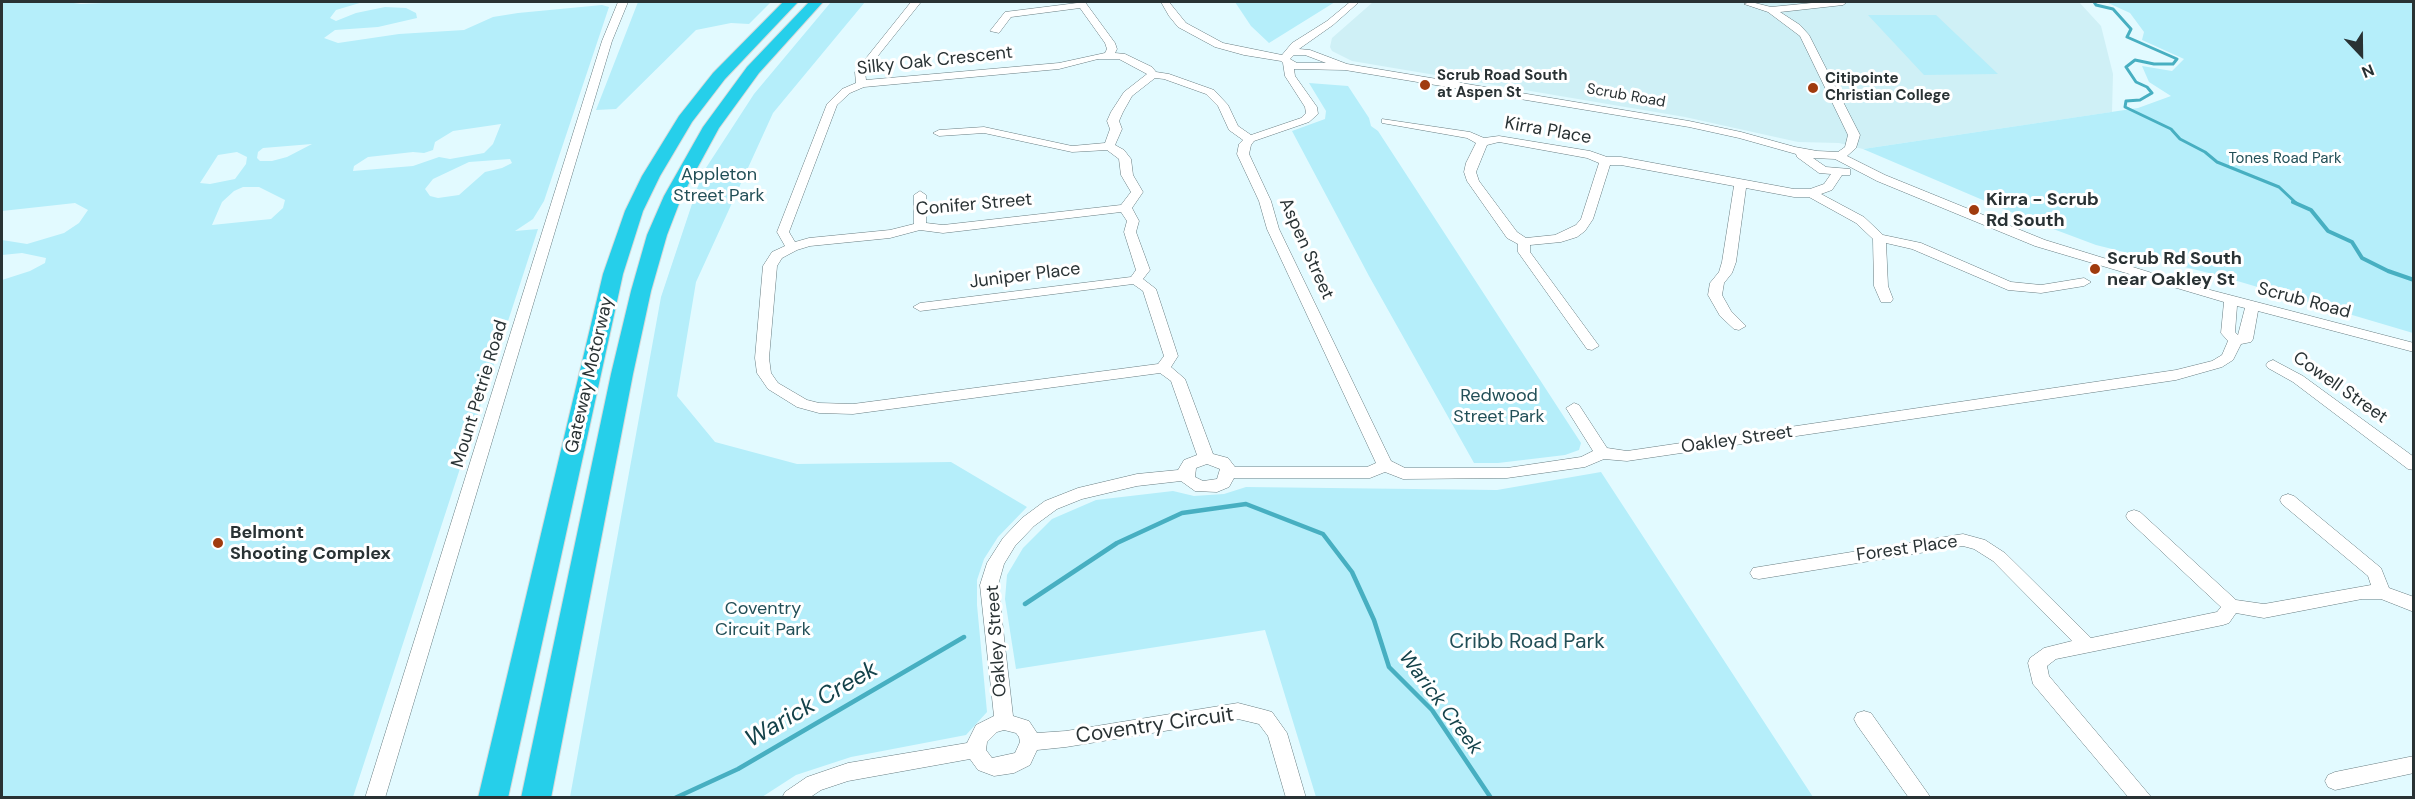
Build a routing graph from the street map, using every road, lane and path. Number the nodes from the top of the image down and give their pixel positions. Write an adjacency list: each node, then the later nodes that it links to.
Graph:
1 (623, 2): 69 (street, Mount Petrie Road)
2 (791, 2): 70 (highway, Gateway Motorway)
3 (816, 2): 71 (highway, Gateway Motorway)
4 (916, 2): 17 (street)
5 (1165, 2): 14 (street, Scrub Road)
6 (1355, 2): 12 (street)
7 (1843, 2): 10 (street)
8 (1081, 3): 11 (street); 13 (street)
9 (1749, 4): 10 (street)
10 (1771, 10): 24 (street)
11 (995, 31)
12 (1307, 39): 14 (street); 15 (street)
13 (1109, 54): 16 (street); 17 (street, Silky Oak Crescent)
14 (1288, 58): 15 (street, Scrub Road); 18 (street)
15 (1311, 61): 18 (street); 25 (street, Scrub Road)
16 (1153, 75): 21 (street); 23 (street)
17 (862, 84): 36 (street, Silky Oak Crescent)
18 (1297, 85): 21 (street)
19 (1386, 121): 22 (street)
20 (939, 133): 23 (street)
21 (1250, 140): 52 (street, Aspen Street)
22 (1482, 142): 26 (street, Kirra Place); 35 (street, Kirra Place)
23 (1109, 146): 32 (street)
24 (1840, 156): 25 (street); 27 (street)
25 (1815, 158): 28 (street)
26 (1605, 162): 29 (street, Kirra Place); 35 (street)
27 (1847, 169): 28 (street, Scrub Road); 30 (street); 40 (street, Scrub Road)
28 (1823, 170): 30 (street)
29 (1741, 182): 30 (street, Kirra Place); 43 (street)
30 (1813, 192): 34 (street)
31 (920, 195): 33 (street)
32 (1125, 207): 33 (street, Conifer Street); 37 (street)
33 (920, 226): 36 (street, Conifer Street)
34 (1879, 238): 38 (street); 39 (street)
35 (1524, 242): 45 (street, Kirra Place)
36 (792, 247): 48 (street)
37 (1135, 280): 42 (street, Juniper Place); 48 (street)
38 (2084, 282)
39 (1886, 298)
40 (2231, 300): 41 (street, Scrub Road); 44 (street)
41 (2252, 305): 44 (street, Oakley Street); 46 (street, Scrub Road)
42 (920, 307)
43 (1739, 326)
44 (2235, 340): 50 (street, Oakley Street)
45 (1592, 346)
46 (2414, 348)
47 (2273, 365): 53 (street, Cowell Street)
48 (1162, 368): 51 (street)
49 (1574, 408): 50 (street)
50 (1602, 453): 52 (street, Oakley Street)
51 (1206, 458): 54 (street); 55 (street)
52 (1385, 465): 54 (street)
53 (2414, 465)
54 (1229, 472): 55 (street)
55 (1185, 475): 64 (street, Oakley Street)
56 (2288, 500): 59 (street)
57 (2134, 516): 61 (street)
58 (1759, 573): 62 (street, Forest Place)
59 (2382, 592): 60 (street); 61 (street)
60 (2414, 605)
61 (2231, 606): 62 (street)
62 (2088, 646): 75 (street)
63 (1864, 719): 74 (street)
64 (1004, 722): 65 (street); 66 (street)
65 (1030, 742): 66 (street); 73 (street, Coventry Circuit)
66 (976, 750): 72 (street)
67 (2414, 764): 68 (street)
68 (2335, 781)
69 (375, 798)
70 (493, 798)
71 (536, 798)
72 (792, 798)
73 (1296, 798)
74 (1922, 798)
75 (2142, 798)

